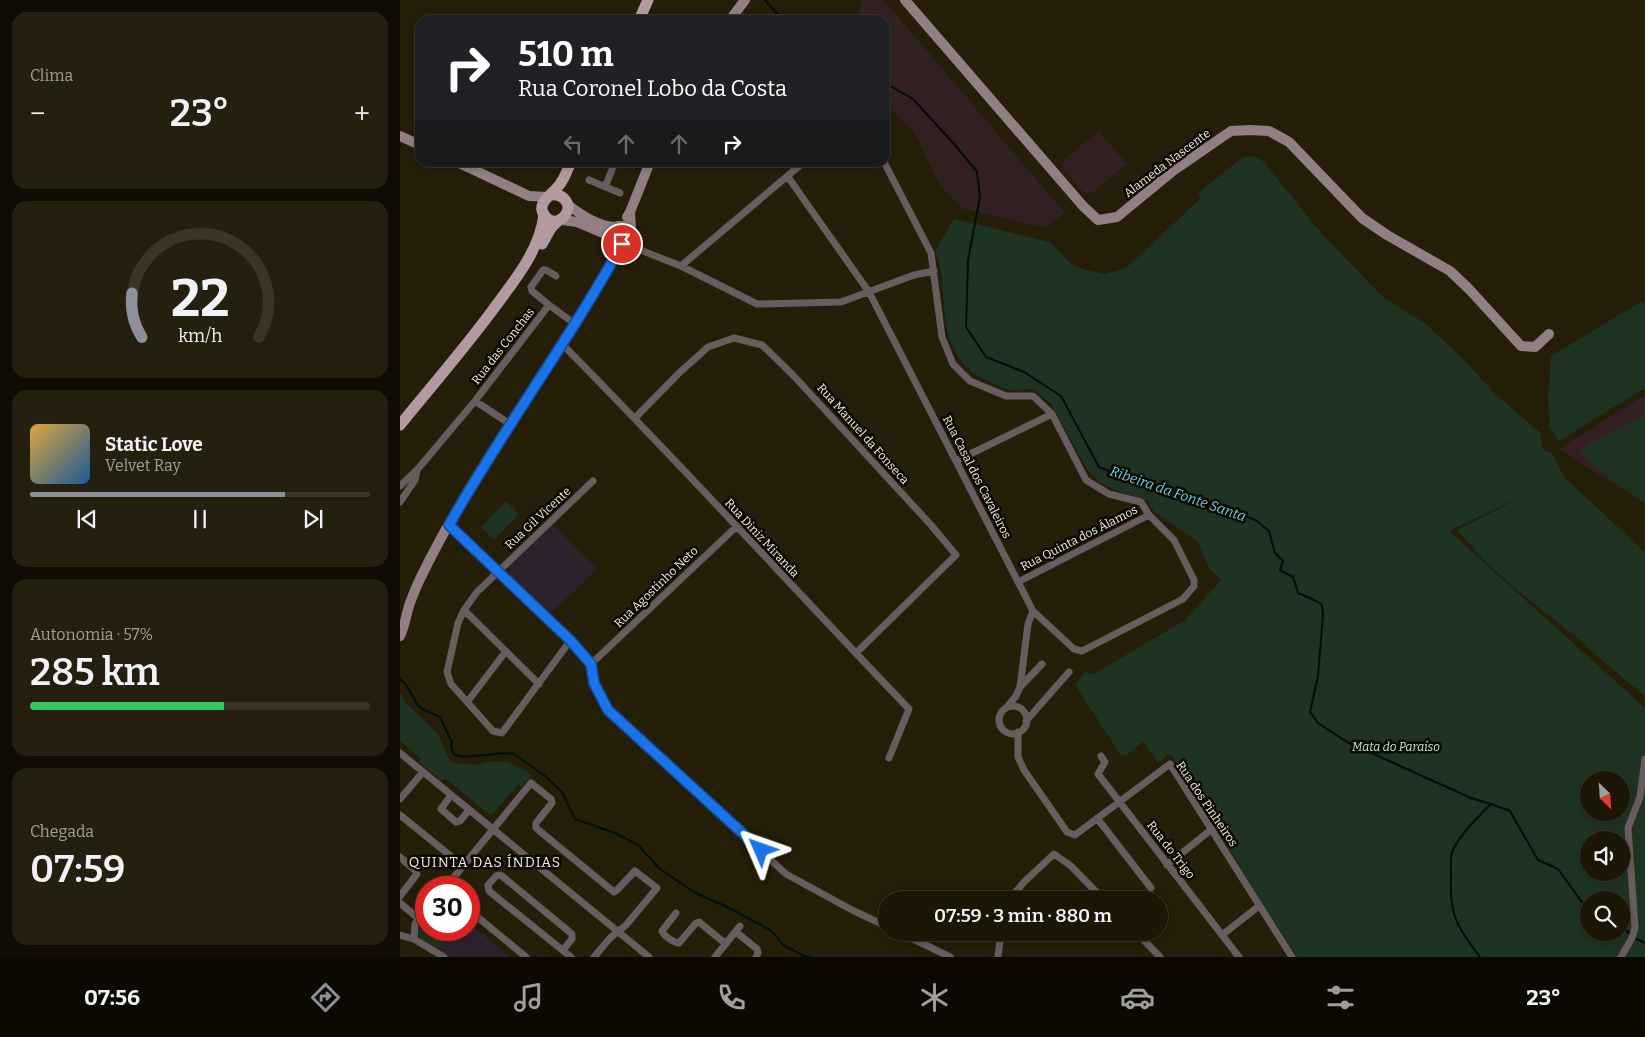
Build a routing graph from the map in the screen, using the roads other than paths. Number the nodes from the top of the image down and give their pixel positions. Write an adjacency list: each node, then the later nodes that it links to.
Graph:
1 (648, 0): 4 (main road)
2 (745, 0): 5 (street)
3 (905, 0): 32 (street, Alameda Nascente)
4 (641, 15)
5 (734, 15)
6 (400, 136): 7 (street)
7 (415, 143)
8 (468, 167): 19 (street)
9 (568, 167): 20 (main road)
10 (575, 167): 21 (main road)
11 (613, 167): 17 (street)
12 (648, 167): 24 (street)
13 (799, 167): 15 (street)
14 (887, 167): 26 (street)
15 (788, 177): 25 (street); 28 (street, Rua Casal dos Cavaleiros)
16 (589, 180): 17 (street)
17 (605, 187): 18 (street)
18 (620, 193)
19 (529, 196): 20 (street); 22 (street)
20 (550, 196): 21 (main road); 22 (main road)
21 (567, 203): 23 (main road); 24 (street)
22 (543, 212): 23 (main road); 31 (main road)
23 (560, 220): 24 (street); 31 (main road)
24 (622, 235): 25 (street); 30 (street)
25 (681, 266): 28 (street)
26 (934, 271): 28 (street); 35 (street)
27 (556, 276): 29 (street, Rua das Conchas)
28 (869, 292): 39 (street, Rua Casal dos Cavaleiros)
29 (550, 305): 30 (street, Rua das Conchas); 34 (street, Rua das Conchas)
30 (575, 324): 33 (street)
31 (476, 333): 38 (main road)
32 (1548, 334)
33 (562, 344): 36 (street, Rua Diniz Miranda); 37 (street)
34 (475, 401): 37 (street, Rua das Conchas); 40 (street, Rua das Conchas)
35 (1052, 414): 39 (street); 44 (street)
36 (635, 418): 46 (street, Rua Diniz Miranda); 54 (street, Rua Manuel da Fonseca)
37 (510, 424): 45 (street)
38 (400, 425)
39 (956, 462): 48 (street, Rua Casal dos Cavaleiros)
40 (417, 470): 42 (street, Rua das Conchas); 43 (street, Rua das Conchas)
41 (593, 481): 47 (street, Rua Gil Vicente)
42 (400, 486)
43 (400, 502)
44 (1149, 515): 48 (street, Rua Quinta dos Álamos); 50 (street, Rua Casal dos Cavaleiros)
45 (449, 525): 47 (street); 51 (street)
46 (736, 527): 54 (street, Rua Diniz Miranda); 55 (street, Rua Agostinho Neto)
47 (499, 571): 49 (street, Rua Gil Vicente); 52 (street)
48 (1018, 582): 50 (street, Rua Casal dos Cavaleiros)
49 (464, 610): 53 (street); 60 (street, Rua Gil Vicente)
50 (1034, 610): 59 (street)
51 (400, 636)
52 (570, 640): 55 (street); 58 (street)
53 (506, 651): 58 (street); 60 (street)
54 (856, 653): 66 (street, Rua Diniz Miranda)
55 (591, 664): 90 (street)
56 (1042, 664): 59 (street)
57 (1069, 672): 62 (street)
58 (539, 684): 60 (street)
59 (1020, 687): 61 (street)
60 (468, 702)
61 (1007, 707): 62 (street); 63 (street)
62 (1026, 721): 63 (street)
63 (1018, 732): 74 (street, Rua dos Pinheiros)
64 (401, 755): 68 (street)
65 (1101, 756): 71 (street, Rua do Trigo)
66 (889, 758)
67 (1645, 759): 113 (street)
68 (423, 772): 69 (street); 70 (street)
69 (451, 795): 72 (street); 72 (street)
70 (400, 799)
71 (1119, 802): 74 (street, Rua dos Pinheiros); 76 (street, Rua dos Pinheiros); 78 (street, Rua do Trigo)
72 (469, 810): 75 (street)
73 (400, 815): 79 (street)
74 (1097, 818): 81 (street)
75 (493, 829): 79 (street); 92 (street); 92 (street)
76 (1212, 829): 78 (street); 86 (street, Rua dos Pinheiros)
77 (400, 858): 84 (street)
78 (1167, 864): 94 (street, Rua do Trigo)
79 (463, 866): 80 (street)
80 (455, 876)
81 (1151, 888)
82 (1016, 891): 83 (street)
83 (1095, 891)
84 (400, 896)
85 (400, 903): 88 (street)
86 (1259, 906): 94 (street); 112 (street, Rua dos Pinheiros)
87 (676, 913): 99 (street)
88 (415, 916)
89 (480, 919): 102 (street)
90 (878, 922)
91 (415, 925): 95 (street)
92 (618, 932): 104 (street); 105 (street)
93 (400, 935): 95 (street)
94 (1222, 935): 111 (street, Rua do Trigo)
95 (414, 939): 101 (street)
96 (917, 941): 108 (street)
97 (1000, 941): 109 (street)
98 (1145, 941): 110 (street)
99 (726, 944): 106 (street); 107 (street)
100 (563, 950): 100 (street); 103 (street)
101 (438, 956)
102 (526, 957)
103 (571, 957)
104 (594, 957)
105 (649, 957)
106 (715, 957)
107 (756, 957)
108 (950, 957)
109 (998, 957)
110 (1160, 957)
111 (1239, 957)
112 (1292, 957)
113 (1621, 957)

